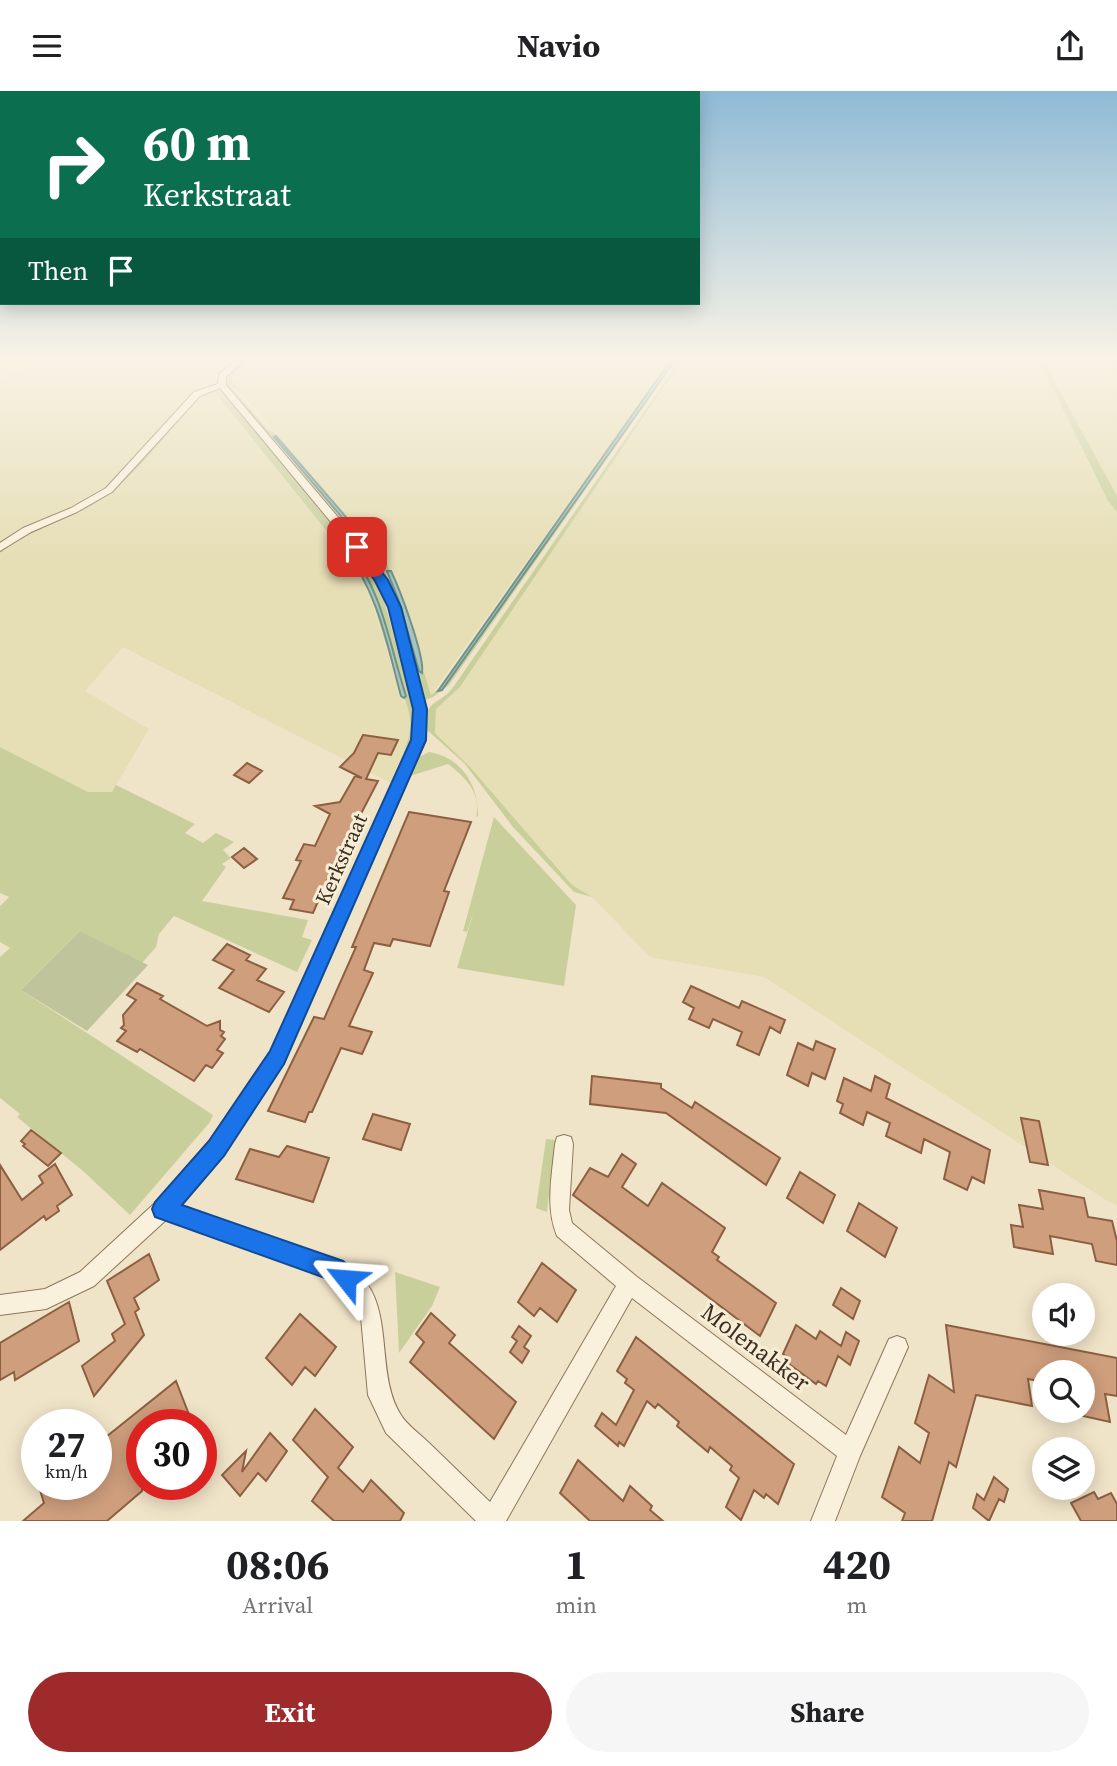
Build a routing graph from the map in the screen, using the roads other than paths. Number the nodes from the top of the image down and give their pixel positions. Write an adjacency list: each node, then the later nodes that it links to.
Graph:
1 (167, 427): 3 (street)
2 (257, 427): 5 (street, Kerkstraat)
3 (0, 548)
4 (564, 1143): 6 (street, Molenakker)
5 (163, 1209): 7 (street, Kerkstraat); 10 (street)
6 (629, 1283): 9 (street, Molenakker); 10 (street)
7 (0, 1305)
8 (897, 1347): 9 (street)
9 (850, 1452): 11 (street)
10 (493, 1521)
11 (823, 1521)

